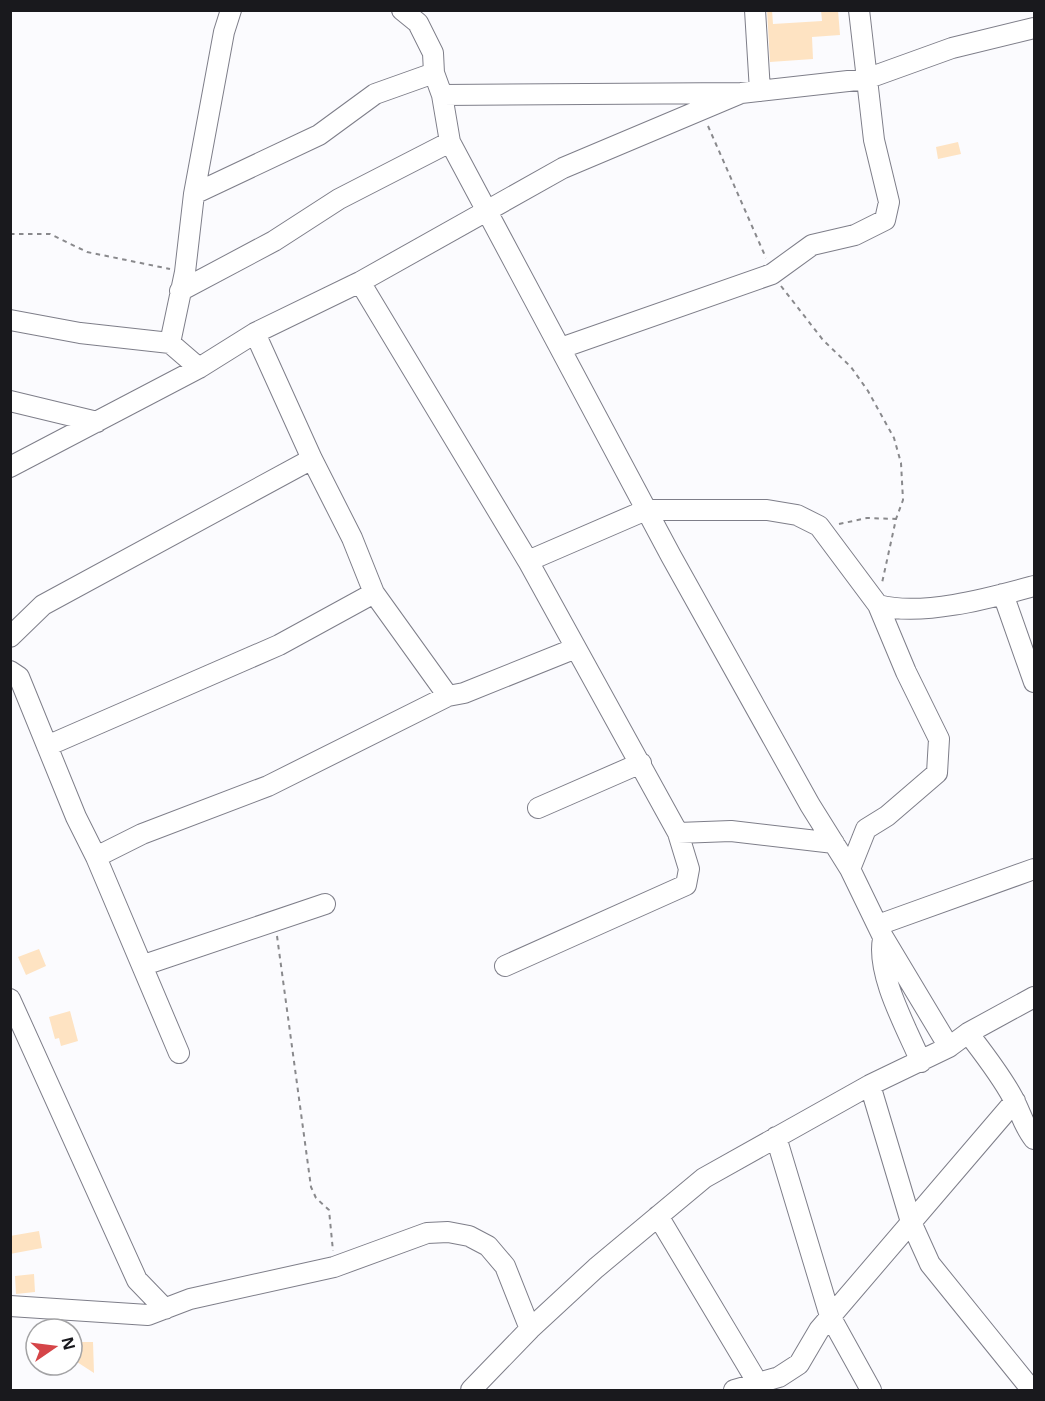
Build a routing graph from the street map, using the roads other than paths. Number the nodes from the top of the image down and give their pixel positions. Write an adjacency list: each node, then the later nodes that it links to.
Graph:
1 (231, 10): 11 (street)
2 (402, 10): 6 (street)
3 (755, 10): 8 (street)
4 (859, 10): 7 (street)
5 (1035, 28): 7 (street)
6 (434, 73): 9 (street); 11 (street)
7 (866, 79): 8 (street); 18 (street)
8 (751, 92): 9 (street); 12 (street)
9 (442, 95): 10 (street)
10 (450, 142): 12 (street); 13 (street)
11 (194, 194): 13 (street)
12 (485, 213): 14 (street); 18 (street)
13 (182, 281): 17 (street)
14 (360, 282): 16 (street); 25 (street)
15 (10, 320): 17 (street)
16 (255, 333): 19 (street); 22 (street)
17 (170, 343): 19 (street)
18 (561, 348): 24 (street)
19 (199, 368): 21 (street)
20 (10, 401): 21 (street)
21 (97, 422): 23 (street)
22 (312, 459): 27 (street); 30 (street)
23 (10, 467)
24 (646, 510): 25 (street); 29 (street); 39 (street)
25 (528, 561): 31 (street)
26 (1035, 586): 28 (street)
27 (374, 593): 34 (street); 35 (street)
28 (1003, 594): 29 (street); 33 (street)
29 (878, 605): 41 (street)
30 (10, 637)
31 (576, 648): 34 (street); 36 (street)
32 (10, 671): 35 (street)
33 (1035, 682)
34 (448, 696): 40 (street)
35 (47, 746): 40 (street)
36 (641, 763): 37 (street); 38 (street)
37 (538, 808)
38 (678, 833): 39 (street); 46 (street)
39 (834, 843): 41 (street)
40 (96, 857): 45 (street)
41 (850, 869): 44 (street)
42 (1035, 869): 44 (street)
43 (325, 904): 45 (street)
44 (881, 931): 50 (street); 52 (street)
45 (144, 965): 51 (street)
46 (505, 966)
47 (1035, 997): 49 (street)
48 (10, 999): 59 (street)
49 (968, 1033): 50 (street); 54 (street)
50 (949, 1047): 52 (street)
51 (179, 1053)
52 (921, 1062): 53 (street)
53 (870, 1085): 55 (street); 58 (street)
54 (1014, 1101): 56 (street); 58 (street)
55 (776, 1137): 57 (street); 63 (street)
56 (1035, 1139)
57 (658, 1216): 64 (street); 65 (street)
58 (910, 1222): 63 (street); 66 (street)
59 (137, 1280): 61 (street); 62 (street)
60 (10, 1306): 62 (street)
61 (165, 1309): 62 (street); 64 (street)
62 (125, 1315)
63 (830, 1317): 65 (street); 69 (street)
64 (530, 1329): 67 (street)
65 (761, 1387): 68 (street)
66 (1031, 1389)
67 (471, 1390)
68 (734, 1390)
69 (871, 1390)

